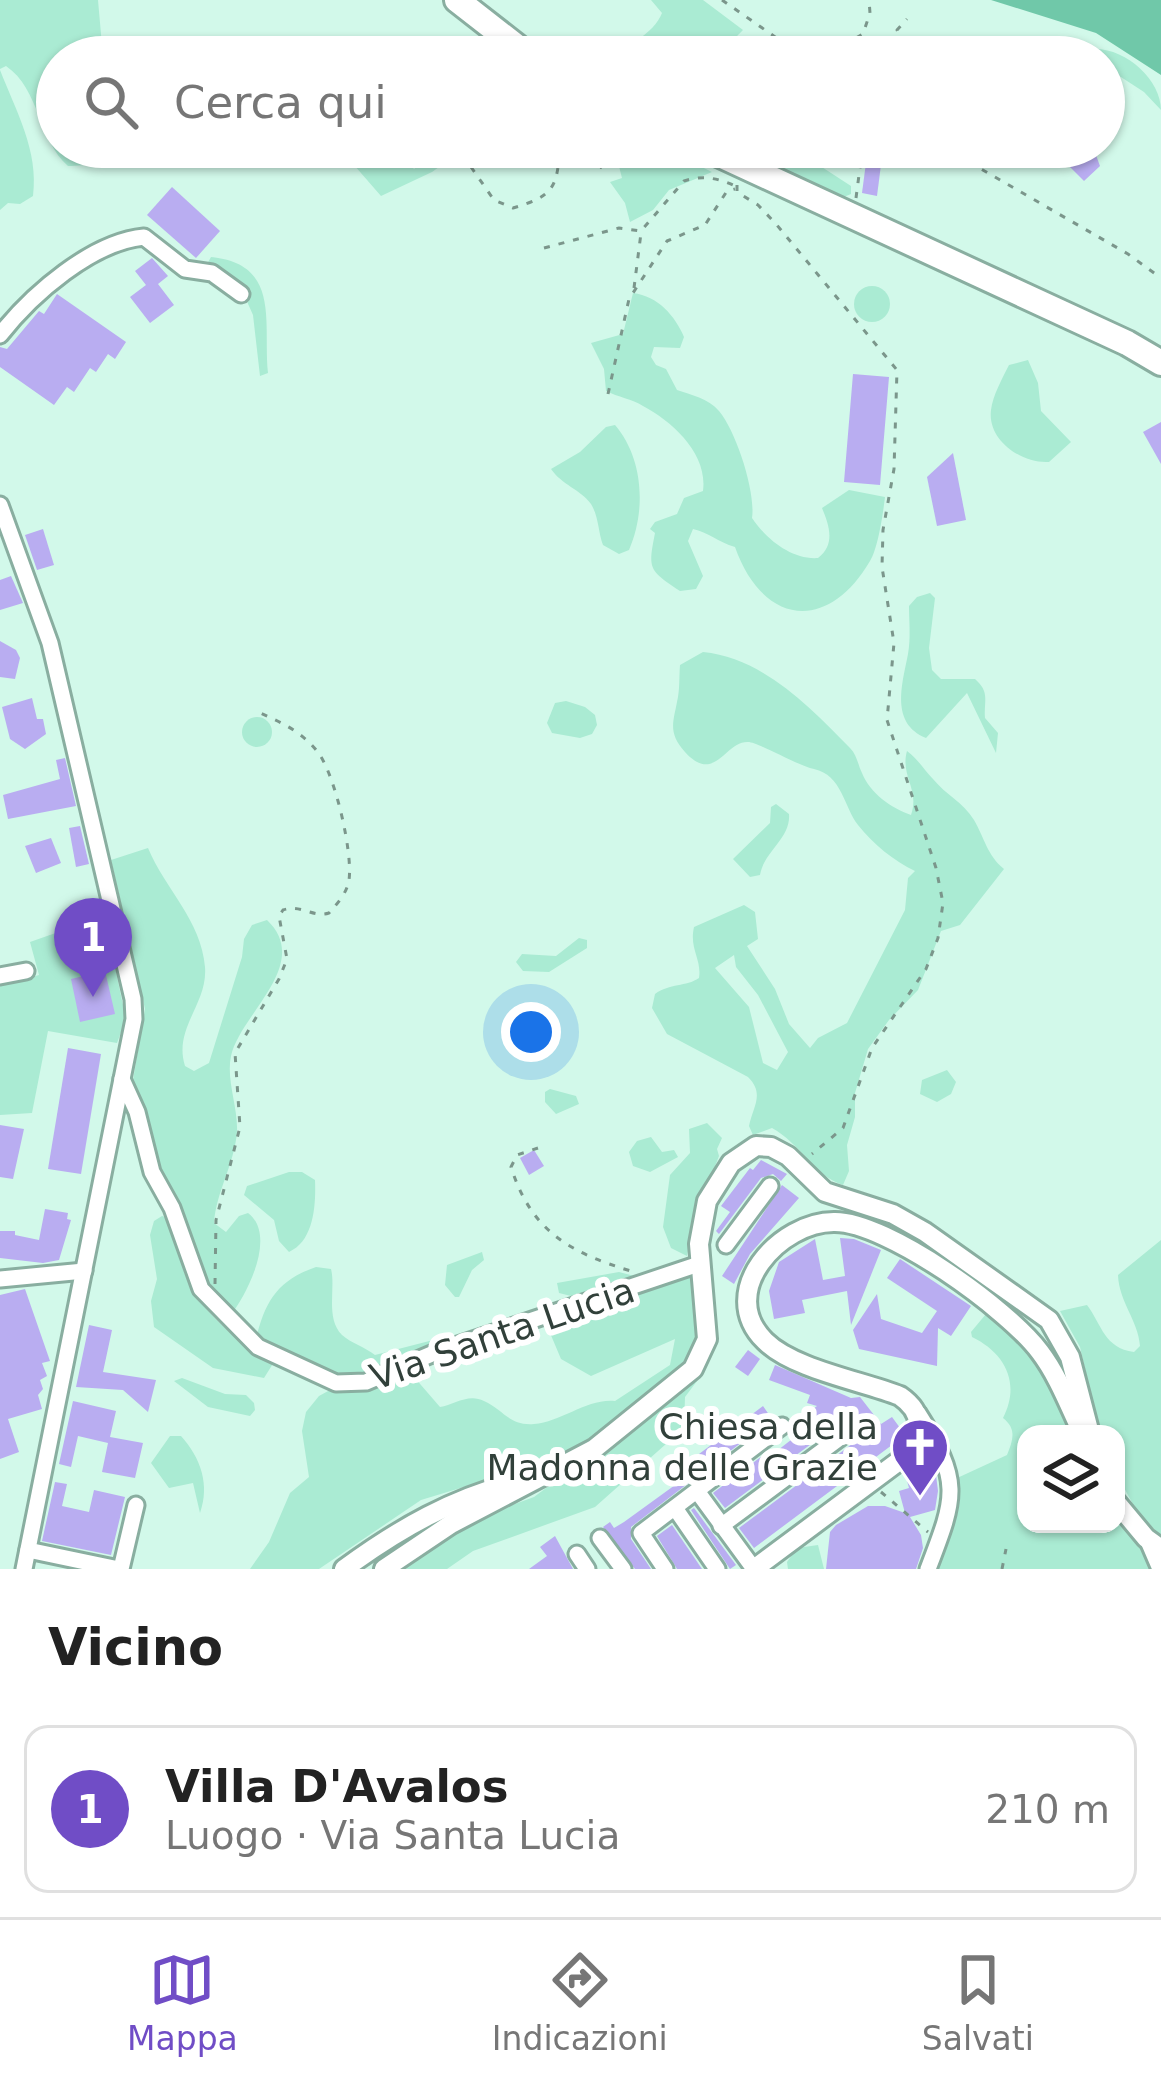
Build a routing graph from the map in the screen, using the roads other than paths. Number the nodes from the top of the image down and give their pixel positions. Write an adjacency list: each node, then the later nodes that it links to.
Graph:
1 (457, 0): 2 (main road)
2 (503, 36)
3 (747, 168): 6 (main road)
4 (241, 294): 5 (street)
5 (0, 335)
6 (1161, 363)
7 (0, 505): 10 (street)
8 (26, 970): 9 (street)
9 (0, 976)
10 (122, 1079): 13 (street, Via Santa Lucia); 14 (street)
11 (770, 1186): 12 (street)
12 (726, 1245)
13 (699, 1264): 18 (street); 23 (street)
14 (84, 1270): 15 (street); 31 (street)
15 (0, 1279)
16 (918, 1413): 17 (street); 21 (street); 22 (street)
17 (1082, 1425)
18 (1085, 1425)
19 (782, 1426): 24 (street)
20 (845, 1434): 28 (street)
21 (936, 1442): 22 (street); 42 (street)
22 (910, 1447): 41 (street)
23 (547, 1474): 35 (street); 36 (street)
24 (698, 1491): 26 (street); 28 (street)
25 (136, 1504): 34 (street)
26 (674, 1508): 39 (street); 40 (street)
27 (1125, 1512): 30 (street)
28 (721, 1526): 41 (street)
29 (600, 1538): 38 (street)
30 (1154, 1544): 43 (street)
31 (28, 1550): 33 (street); 34 (street)
32 (577, 1554): 37 (street)
33 (24, 1569)
34 (120, 1569)
35 (344, 1569)
36 (385, 1569)
37 (587, 1569)
38 (623, 1569)
39 (665, 1569)
40 (717, 1569)
41 (754, 1569)
42 (928, 1569)
43 (1160, 1569)

